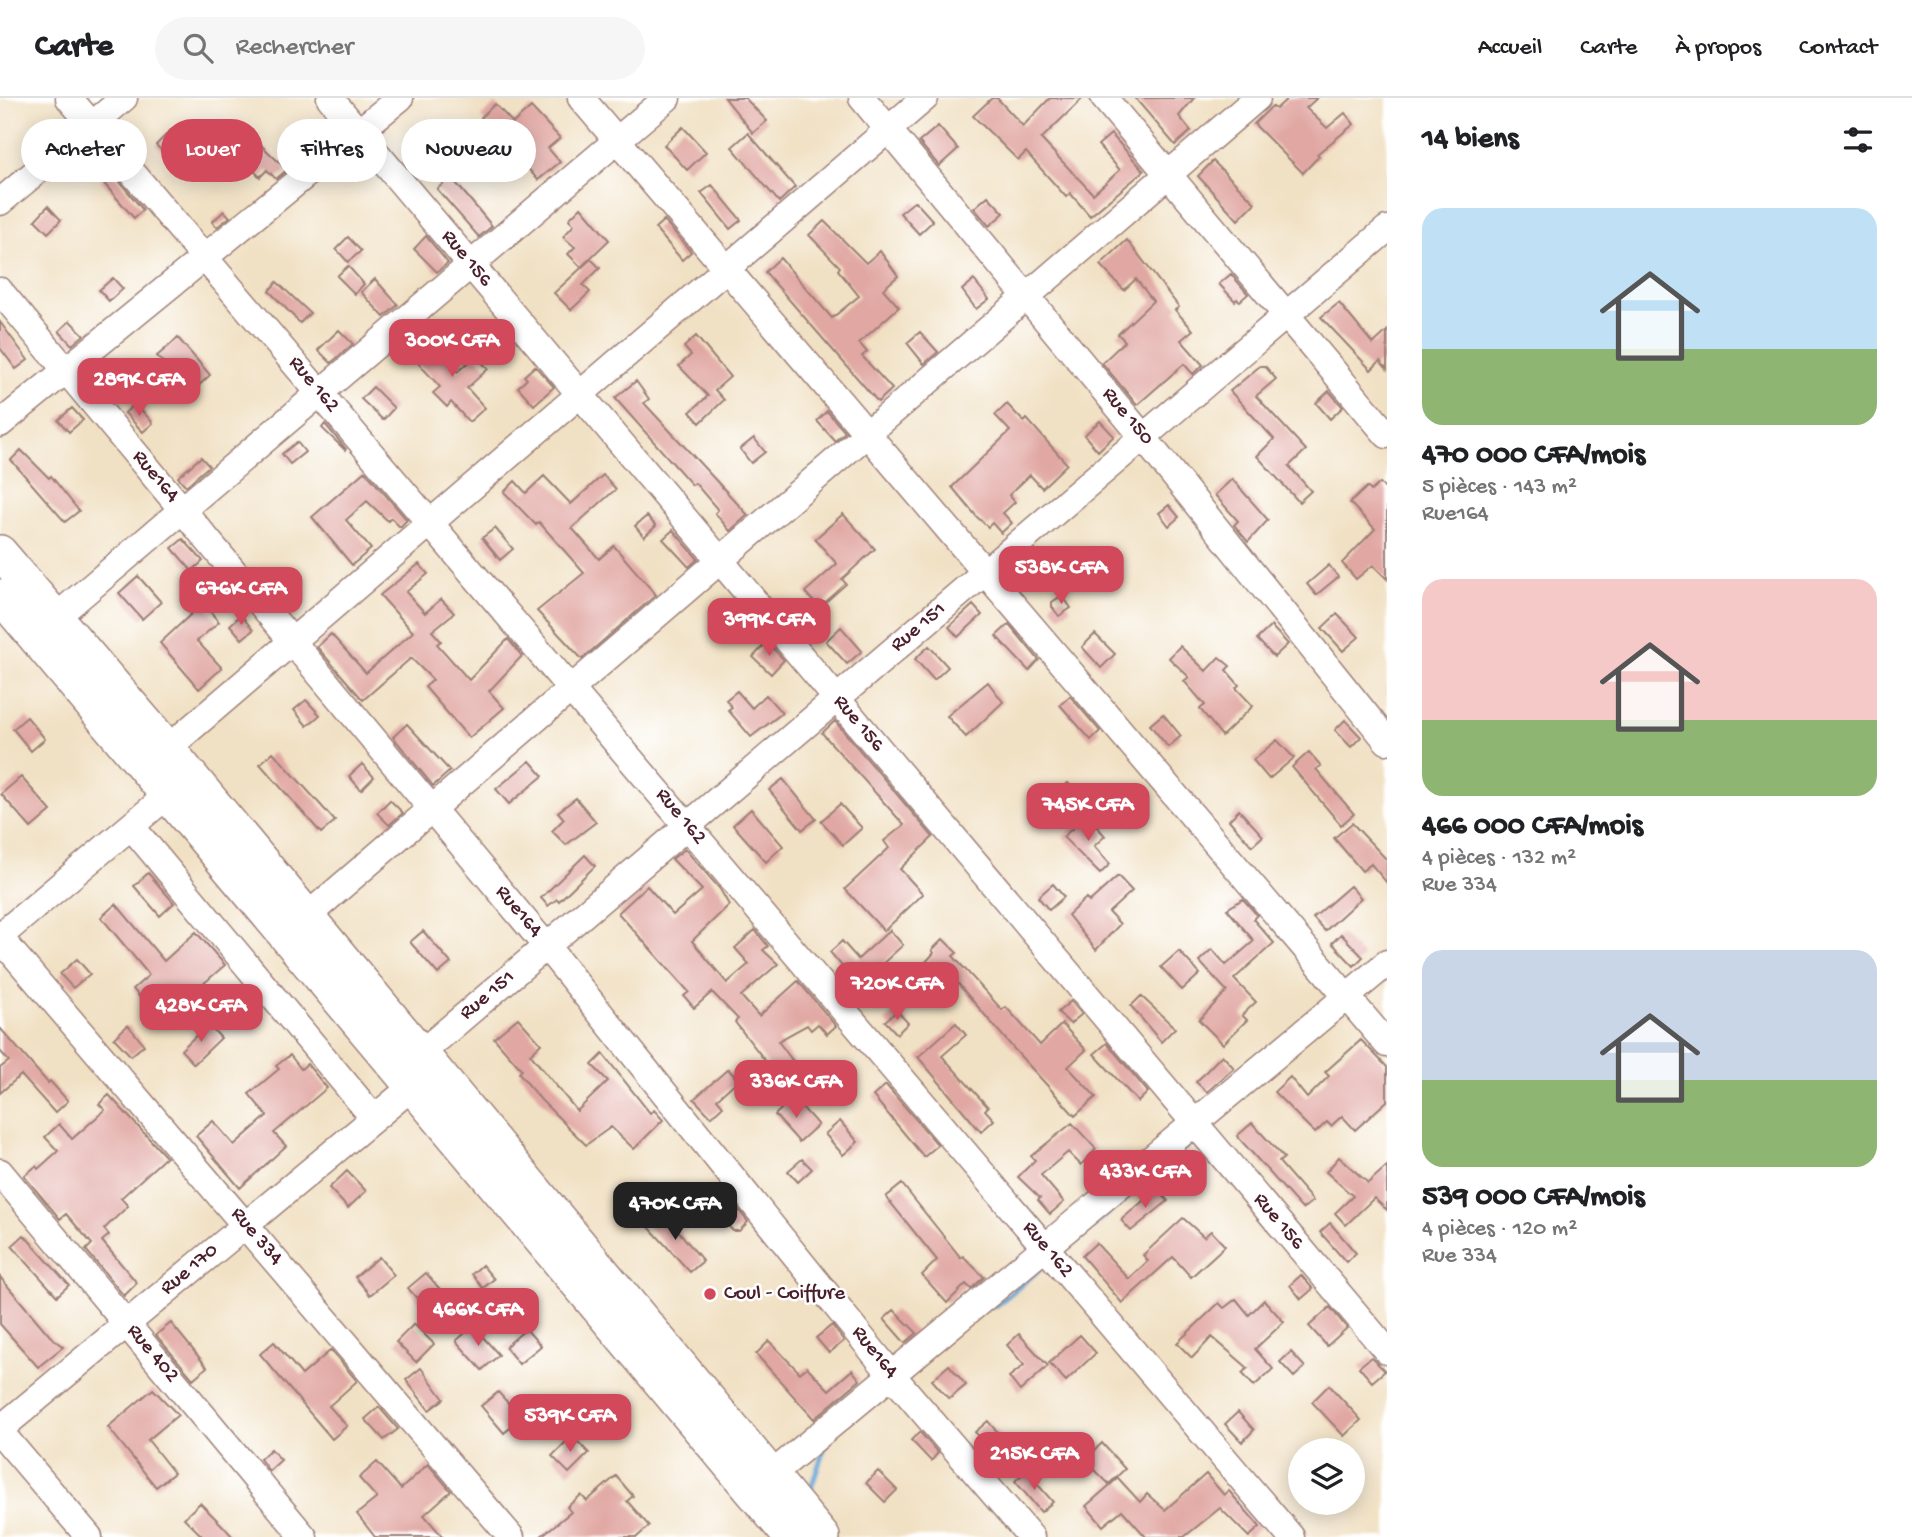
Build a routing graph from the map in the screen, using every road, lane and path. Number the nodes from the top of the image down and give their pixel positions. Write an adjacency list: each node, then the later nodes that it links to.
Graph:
1 (69, 98): 11 (street, Rue 162)
2 (124, 98): 12 (street)
3 (330, 98): 13 (street, Rue 156)
4 (400, 98): 14 (street)
5 (581, 98): 16 (street)
6 (667, 98): 16 (street)
7 (862, 98): 15 (street, Rue 150)
8 (925, 98): 15 (street)
9 (1104, 98): 18 (street)
10 (1256, 98): 18 (street)
11 (87, 119)
12 (99, 119)
13 (347, 119)
14 (374, 119)
15 (888, 129): 26 (street); 28 (street, Rue 150)
16 (617, 140): 25 (street); 26 (street)
17 (387, 166): 25 (street, Rue 156)
18 (1168, 174): 28 (street); 29 (street)
19 (24, 182): 22 (street)
20 (140, 182): 24 (street, Rue 162)
21 (297, 182): 24 (street)
22 (0, 202)
23 (1387, 229): 29 (street, Rue 151)
24 (205, 258): 30 (street); 31 (street, Rue 162)
25 (470, 265): 31 (street); 32 (street, Rue 156)
26 (726, 268): 32 (street); 34 (street)
27 (0, 291): 30 (street, Rue164)
28 (1027, 296): 34 (street); 36 (street, Rue 150)
29 (1286, 315): 35 (street); 36 (street, Rue 151)
30 (66, 370): 33 (street); 37 (street, Rue164)
31 (320, 393): 37 (street); 38 (street, Rue 162)
32 (580, 394): 38 (street); 40 (street, Rue 156)
33 (0, 424)
34 (867, 434): 40 (street); 41 (street)
35 (1387, 435)
36 (1143, 436): 41 (street, Rue 151); 47 (street, Rue 150)
37 (182, 509): 43 (street); 44 (street, Rue164)
38 (430, 523): 44 (street); 45 (street, Rue 162)
39 (0, 552): 43 (main road)
40 (720, 561): 45 (street); 46 (street, Rue 156)
41 (985, 572): 46 (street, Rue 151); 57 (street)
42 (0, 596): 49 (main road)
43 (56, 617): 48 (main road)
44 (292, 641): 48 (street); 50 (street, Rue164)
45 (571, 689): 50 (street); 52 (street, Rue 162)
46 (836, 698): 52 (street, Rue 151); 61 (street, Rue 156)
47 (1387, 741)
48 (168, 748): 53 (main road)
49 (169, 794): 51 (street); 59 (main road)
50 (432, 809): 53 (street); 55 (street, Rue164)
51 (131, 826): 54 (street); 60 (street)
52 (687, 826): 55 (street, Rue 151); 64 (street, Rue 162)
53 (306, 917): 59 (main road)
54 (0, 937): 63 (street, Rue 334)
55 (546, 946): 59 (street, Rue 151); 67 (street, Rue164)
56 (1387, 963): 57 (street)
57 (1347, 997): 58 (street); 61 (street)
58 (1387, 1044)
59 (416, 1070): 60 (street, Rue 170); 69 (main road); 70 (main road)
60 (373, 1117): 63 (street, Rue 170)
61 (1195, 1124): 64 (street); 66 (street, Rue 156)
62 (0, 1172): 65 (street, Rue 402)
63 (245, 1224): 65 (street, Rue 170); 73 (street, Rue 334)
64 (1046, 1248): 67 (street); 76 (street, Rue 162)
65 (126, 1323): 68 (street, Rue 170); 72 (street, Rue 402)
66 (1387, 1351)
67 (891, 1374): 69 (street); 75 (street, Rue164)
68 (0, 1430): 71 (street)
69 (771, 1475): 74 (main road)
70 (789, 1536)
71 (89, 1537)
72 (303, 1537)
73 (511, 1537)
74 (823, 1537)
75 (1031, 1537)
76 (1291, 1537)

